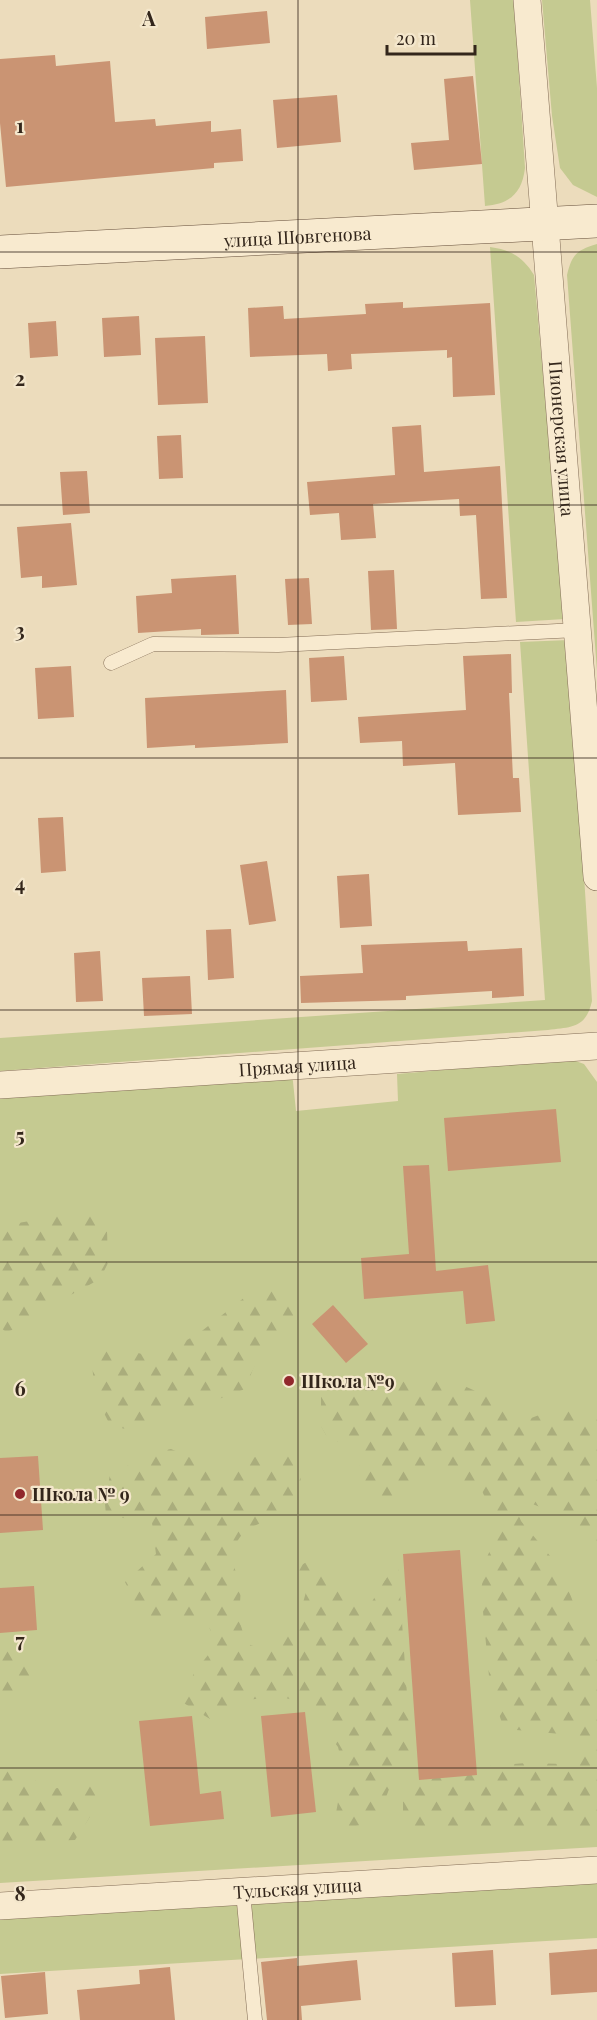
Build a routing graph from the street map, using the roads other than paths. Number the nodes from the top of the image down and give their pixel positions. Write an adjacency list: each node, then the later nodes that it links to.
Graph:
1 (527, 0): 3 (street, Пионерская улица)
2 (597, 221): 3 (main road, улица Шовгенова)
3 (545, 224): 4 (main road, улица Шовгенова); 5 (street, Пионерская улица)
4 (0, 252)
5 (577, 630): 6 (lane); 7 (street, Пионерская улица)
6 (111, 663)
7 (597, 877)
8 (597, 1046): 9 (street, Прямая улица)
9 (0, 1085)
10 (597, 1870): 11 (street, Тульская улица)
11 (243, 1892): 12 (street, Тульская улица); 13 (lane)
12 (0, 1906)
13 (255, 2020)

